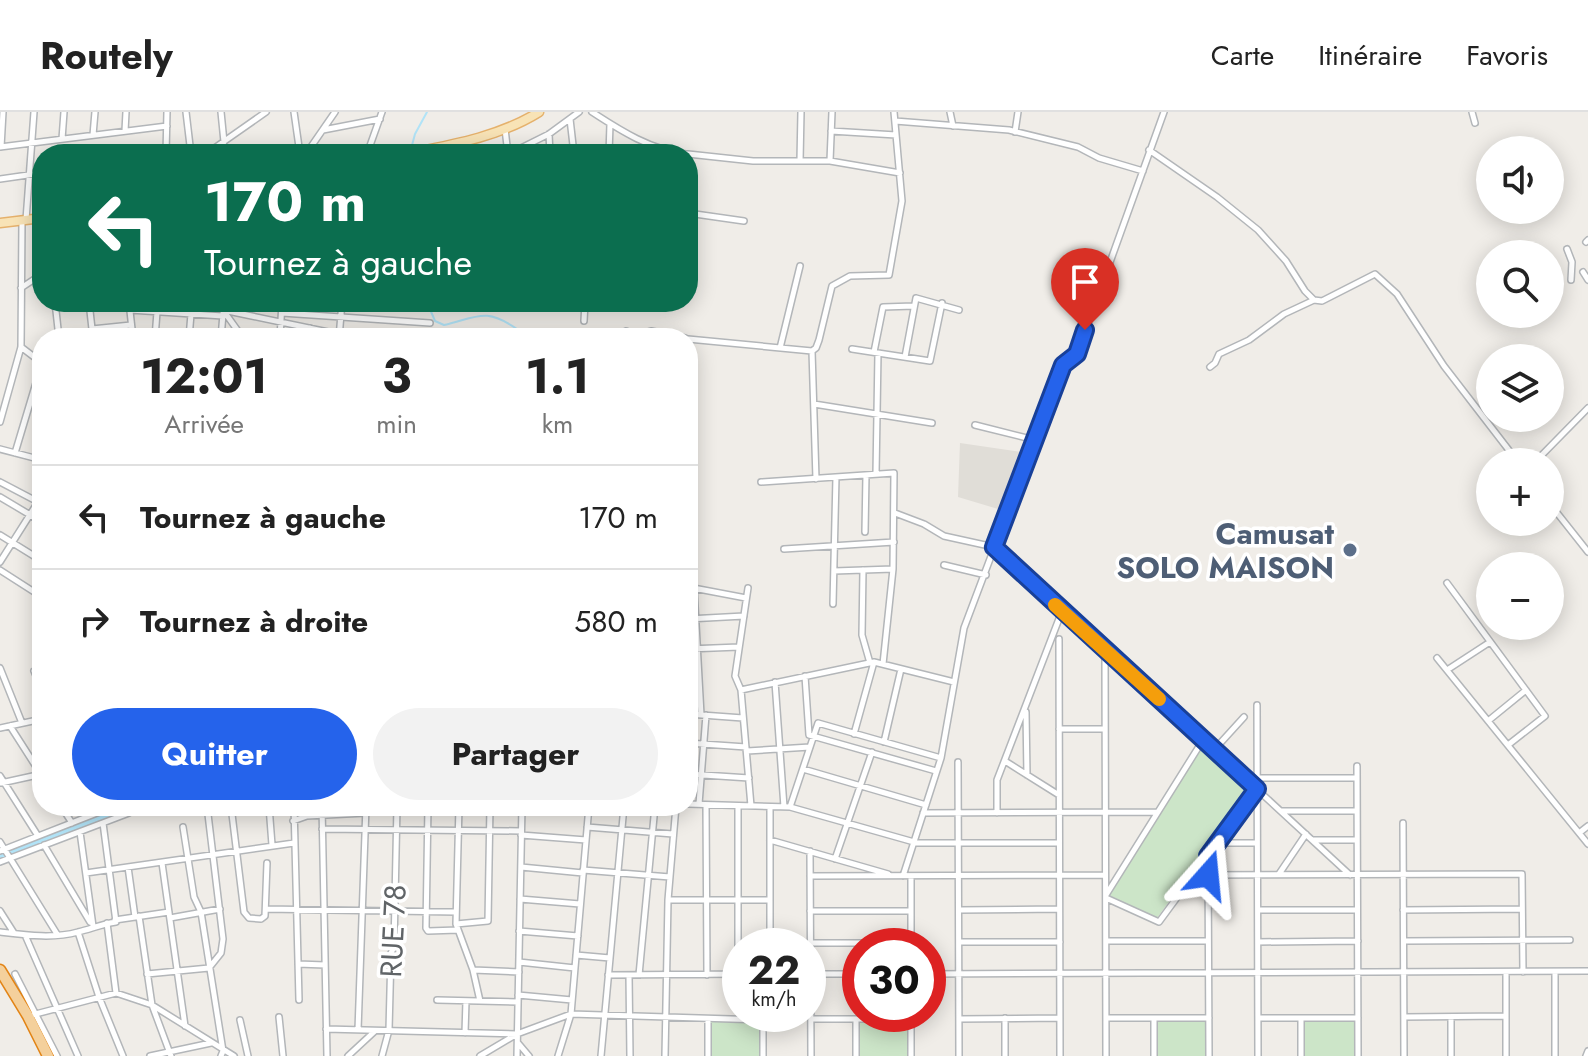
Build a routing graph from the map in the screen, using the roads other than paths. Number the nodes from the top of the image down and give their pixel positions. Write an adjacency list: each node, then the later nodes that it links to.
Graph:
1 (3, 112): 53 (street)
2 (34, 112): 39 (street)
3 (64, 112): 37 (street)
4 (95, 112): 35 (street)
5 (126, 112): 31 (street)
6 (167, 112): 27 (street)
7 (186, 112): 41 (street)
8 (221, 112): 38 (street)
9 (266, 112): 38 (street)
10 (294, 112): 43 (street)
11 (335, 112): 30 (street)
12 (539, 112): 29 (main road)
13 (579, 112): 23 (street)
14 (592, 112): 26 (street)
15 (801, 112): 56 (street)
16 (832, 112): 32 (street)
17 (894, 112): 24 (street)
18 (950, 112): 28 (street)
19 (1018, 112): 33 (street)
20 (1164, 112): 54 (street)
21 (1472, 112): 25 (street)
22 (381, 115): 30 (street); 45 (street)
23 (570, 118): 34 (street); 50 (street)
24 (895, 121): 28 (street); 36 (street)
25 (1475, 123)
26 (610, 124): 51 (street); 52 (street)
27 (167, 126): 31 (street); 40 (street)
28 (953, 126): 33 (street)
29 (505, 129): 46 (main road); 47 (street)
30 (323, 130): 44 (street)
31 (125, 131): 35 (street)
32 (831, 131): 36 (street); 57 (street)
33 (1015, 132): 58 (street)
34 (549, 134): 48 (street); 49 (street)
35 (93, 135): 37 (street)
36 (896, 135): 59 (street)
37 (62, 139): 39 (street)
38 (224, 142): 42 (street)
39 (31, 143): 53 (street); 60 (street)
40 (166, 144)
41 (190, 144)
42 (221, 144)
43 (299, 144)
44 (313, 144)
45 (371, 144)
46 (453, 144)
47 (507, 144)
48 (528, 144)
49 (550, 144)
50 (573, 144)
51 (609, 144)
52 (649, 144)
53 (0, 147)
54 (1149, 150): 58 (street); 75 (street)
55 (698, 155): 56 (street)
56 (800, 161): 57 (street)
57 (830, 161): 59 (street)
58 (1143, 171): 116 (street)
59 (900, 173): 104 (street)
60 (29, 175): 61 (street); 62 (street); 65 (street)
61 (32, 175)
62 (0, 179)
63 (698, 214): 66 (street)
64 (32, 219): 65 (main road)
65 (24, 220): 67 (main road); 74 (street)
66 (744, 221)
67 (0, 223)
68 (1567, 249): 71 (street)
69 (800, 266): 102 (street)
70 (1583, 272): 72 (street)
71 (1571, 280)
72 (1588, 280)
73 (32, 281): 74 (street)
74 (20, 289): 101 (street)
75 (1314, 300): 108 (street); 117 (street)
76 (942, 303): 77 (street); 78 (street); 107 (street)
77 (914, 306): 105 (street); 107 (street)
78 (959, 310)
79 (130, 312): 90 (street)
80 (157, 312): 85 (street); 93 (street)
81 (341, 312): 86 (street)
82 (584, 312): 87 (street)
83 (223, 313): 85 (street); 88 (street); 95 (street); 96 (street)
84 (282, 313): 86 (street); 88 (street)
85 (191, 314): 94 (street)
86 (341, 317): 89 (street); 99 (street)
87 (584, 321)
88 (282, 322): 97 (street); 98 (street)
89 (430, 323)
90 (131, 325): 91 (street); 92 (street)
91 (102, 328)
92 (131, 328)
93 (156, 328)
94 (190, 328)
95 (222, 328)
96 (235, 328)
97 (281, 328)
98 (310, 328)
99 (340, 328)
100 (698, 339): 102 (street)
101 (21, 347): 106 (street); 113 (street)
102 (780, 348): 104 (street)
103 (852, 349): 105 (street)
104 (812, 351): 110 (street)
105 (876, 352): 107 (street); 112 (street)
106 (32, 355)
107 (905, 357)
108 (1210, 367)
109 (32, 396): 120 (street)
110 (814, 404): 112 (street); 125 (street)
111 (1588, 408): 118 (street)
112 (877, 414): 114 (street); 122 (street)
113 (0, 422)
114 (932, 423)
115 (975, 425): 116 (street)
116 (1035, 440): 138 (street)
117 (1507, 448)
118 (1549, 448)
119 (0, 449): 120 (street)
120 (15, 453): 121 (street)
121 (32, 458)
122 (876, 474): 123 (street); 130 (street)
123 (866, 475): 124 (street); 133 (street)
124 (836, 477): 125 (street); 137 (street)
125 (816, 479): 127 (street)
126 (0, 482): 129 (street)
127 (761, 482)
128 (0, 497): 131 (street)
129 (32, 499)
130 (895, 513): 135 (street); 138 (street)
131 (31, 515): 136 (street)
132 (1564, 522): 140 (street)
133 (865, 532)
134 (0, 535): 136 (street)
135 (894, 542): 137 (street); 144 (street)
136 (13, 543): 141 (street); 142 (street)
137 (834, 546): 139 (street); 147 (street)
138 (994, 547): 148 (street); 155 (street)
139 (784, 549)
140 (1588, 552)
141 (32, 555)
142 (0, 562)
143 (944, 565): 148 (street)
144 (893, 569): 146 (street); 165 (street)
145 (0, 570): 152 (street)
146 (863, 570): 147 (street); 164 (street)
147 (834, 571): 154 (street)
148 (986, 575): 171 (street)
149 (1447, 583): 159 (street)
150 (698, 588): 153 (street)
151 (748, 588): 153 (street)
152 (32, 591)
153 (746, 598): 156 (street)
154 (833, 604)
155 (1062, 611): 162 (street); 174 (street)
156 (744, 616): 157 (street); 160 (street)
157 (698, 619)
158 (1059, 639): 185 (street)
159 (1490, 642): 168 (street); 173 (street)
160 (739, 647): 161 (street); 172 (street)
161 (698, 649): 177 (street)
162 (1105, 650): 186 (street); 189 (street)
163 (1437, 658): 168 (street)
164 (872, 663): 165 (street); 169 (street); 187 (street)
165 (883, 664): 167 (street)
166 (0, 668): 182 (street)
167 (901, 669): 171 (street); 190 (street)
168 (1447, 670): 181 (street)
169 (805, 676): 170 (street); 188 (street)
170 (775, 682): 172 (street); 196 (street)
171 (954, 682): 199 (street)
172 (741, 690): 179 (street)
173 (1526, 690): 181 (street); 193 (street)
174 (1026, 705): 201 (street); 208 (street)
175 (1257, 705): 211 (street)
176 (698, 715): 177 (street)
177 (704, 715): 179 (street); 192 (street)
178 (1244, 717): 197 (street)
179 (743, 718): 195 (street)
180 (32, 721): 182 (street)
181 (1488, 721): 193 (street)
182 (22, 723): 183 (street)
183 (10, 726): 184 (street); 200 (street)
184 (0, 728)
185 (1059, 729): 186 (street); 216 (street)
186 (1105, 729): 227 (street)
187 (854, 734): 188 (street); 190 (street)
188 (814, 736): 194 (street); 198 (street)
189 (1203, 740): 197 (street); 228 (street)
190 (884, 742): 199 (street)
191 (698, 744): 192 (street)
192 (704, 744): 195 (street); 207 (street)
193 (1508, 745): 269 (street)
194 (810, 747): 196 (street); 204 (street)
195 (746, 749): 196 (street); 210 (street)
196 (780, 749): 223 (street)
197 (1214, 750): 215 (street)
198 (872, 752): 205 (street); 214 (street)
199 (941, 758): 205 (street)
200 (32, 760)
201 (1005, 761): 208 (street); 231 (street)
202 (958, 762): 230 (street)
203 (1357, 766): 212 (street)
204 (803, 769): 214 (street); 223 (street)
205 (936, 771): 219 (street)
206 (698, 774): 207 (street)
207 (702, 774): 210 (street); 218 (street)
208 (1027, 775): 216 (street)
209 (32, 776): 213 (street)
210 (749, 778): 221 (street)
211 (1257, 778): 212 (street); 215 (street)
212 (1357, 778): 225 (street)
213 (1, 781): 272 (street)
214 (860, 786): 219 (street); 254 (street)
215 (1257, 789): 224 (street); 282 (street); 283 (street)
216 (1059, 795): 226 (street)
217 (698, 804): 218 (street)
218 (703, 804): 220 (street); 320 (street)
219 (926, 805): 229 (street)
220 (738, 806): 221 (street); 321 (street)
221 (751, 806): 222 (street)
222 (770, 807): 223 (street); 274 (street)
223 (787, 807): 254 (street)
224 (1281, 811): 225 (street); 271 (street)
225 (1357, 811): 276 (street)
226 (1059, 812): 227 (street); 231 (street); 281 (street)
227 (1106, 812): 228 (street); 306 (street)
228 (1157, 812): 317 (street)
229 (923, 813): 230 (street); 278 (street)
230 (958, 813): 231 (street); 280 (street)
231 (997, 813)
232 (67, 816): 252 (street)
233 (90, 816): 252 (street)
234 (121, 816): 253 (street)
235 (208, 816): 290 (street)
236 (232, 816): 289 (street)
237 (270, 816): 286 (street)
238 (293, 816): 251 (street)
239 (317, 816): 251 (street)
240 (322, 816): 259 (street)
241 (366, 816): 260 (street)
242 (397, 816): 261 (street, RUE 78)
243 (428, 816): 262 (street)
244 (459, 816): 263 (street)
245 (490, 816): 265 (street)
246 (522, 816): 268 (street)
247 (588, 816): 258 (street)
248 (623, 816): 264 (street)
249 (654, 816): 267 (street)
250 (675, 816): 270 (street)
251 (293, 821): 279 (street)
252 (72, 823): 272 (street)
253 (103, 823): 266 (street); 299 (street)
254 (848, 823): 278 (street); 293 (street)
255 (1403, 823): 303 (street)
256 (1588, 826): 269 (street)
257 (183, 827): 292 (street)
258 (587, 827): 264 (street); 273 (street)
259 (322, 829): 260 (street); 329 (street)
260 (365, 830): 261 (street); 335 (street)
261 (396, 830): 262 (street); 336 (street, RUE 78)
262 (427, 830): 263 (street); 340 (street)
263 (458, 830): 265 (street); 341 (street)
264 (621, 830): 267 (street); 302 (street)
265 (489, 831): 268 (street); 347 (street)
266 (80, 832): 285 (street); 301 (street)
267 (652, 832): 270 (street); 304 (street)
268 (521, 833): 273 (street); 298 (street)
269 (1579, 833): 284 (street)
270 (673, 834): 316 (street)
271 (1306, 834): 275 (street); 310 (street)
272 (38, 836): 288 (street)
273 (586, 840): 300 (street)
274 (770, 840): 287 (street); 322 (street)
275 (1312, 840): 276 (street); 311 (street)
276 (1357, 840): 311 (street)
277 (0, 842): 288 (street)
278 (914, 842): 280 (street); 313 (street)
279 (294, 843): 286 (street); 326 (street)
280 (959, 843): 281 (street); 315 (street)
281 (1059, 843): 305 (street)
282 (1217, 843): 283 (street); 291 (street)
283 (1257, 843): 309 (street)
284 (1588, 844)
285 (44, 845): 288 (street); 346 (street)
286 (272, 845): 289 (street)
287 (810, 851): 293 (street); 312 (street)
288 (6, 853): 294 (street); 356 (street)
289 (237, 853): 290 (street); 325 (street)
290 (214, 856): 292 (street); 324 (street)
291 (1208, 856): 307 (street); 308 (street)
292 (188, 859): 295 (street); 339 (street)
293 (835, 859): 313 (street)
294 (0, 862)
295 (162, 863): 297 (street); 342 (street)
296 (267, 863): 325 (street)
297 (128, 867): 299 (street); 343 (street)
298 (521, 867): 300 (street); 318 (street)
299 (109, 870): 301 (street); 344 (street)
300 (583, 872): 302 (street); 323 (street)
301 (86, 873): 346 (street)
302 (617, 873): 304 (street); 369 (street)
303 (1403, 874): 311 (street); 328 (street); 333 (street)
304 (648, 875): 316 (street); 395 (street)
305 (1059, 875): 306 (street); 315 (street); 327 (street)
306 (1106, 875): 317 (street)
307 (1193, 875): 308 (street); 317 (street)
308 (1208, 875): 309 (street); 362 (street)
309 (1258, 875): 310 (street); 331 (street)
310 (1279, 875): 311 (street)
311 (1354, 875): 332 (street)
312 (810, 876): 313 (street); 337 (street)
313 (900, 876): 314 (street)
314 (911, 876): 315 (street); 338 (street)
315 (959, 876): 330 (street)
316 (670, 877): 319 (street)
317 (1106, 896): 361 (street)
318 (520, 899): 323 (street); 352 (street)
319 (668, 900): 320 (street); 396 (street)
320 (707, 900): 321 (street); 397 (street)
321 (738, 900): 322 (street); 348 (street)
322 (770, 900): 349 (street)
323 (580, 904): 358 (street)
324 (220, 909): 339 (street); 373 (street)
325 (266, 909): 326 (street)
326 (296, 909): 329 (street); 371 (street)
327 (1059, 909): 330 (street); 366 (street)
328 (1522, 909): 333 (street); 359 (street)
329 (324, 910): 335 (street); 372 (street)
330 (959, 910): 365 (street)
331 (1258, 910): 332 (street); 367 (street)
332 (1357, 910): 363 (street)
333 (1403, 910): 364 (street)
334 (0, 911): 355 (street)
335 (364, 911): 336 (street); 432 (street)
336 (395, 911): 340 (street); 434 (street, RUE 78)
337 (810, 911): 338 (street); 350 (street)
338 (911, 911): 351 (street)
339 (201, 912): 342 (street); 373 (street)
340 (426, 912): 341 (street); 347 (street)
341 (456, 912): 347 (street)
342 (170, 915): 343 (street); 377 (street)
343 (137, 916): 344 (street); 390 (street)
344 (115, 920): 345 (street)
345 (107, 923): 346 (street); 399 (street)
346 (93, 926): 354 (street)
347 (457, 927): 376 (street)
348 (738, 928)
349 (770, 928)
350 (811, 928)
351 (911, 928)
352 (519, 931): 358 (street); 370 (street)
353 (0, 932): 355 (street)
354 (78, 932): 356 (street); 400 (street)
355 (15, 934): 357 (street)
356 (57, 934): 357 (street)
357 (25, 935): 408 (street)
358 (578, 936): 368 (street)
359 (1523, 940): 360 (street); 364 (street); 383 (street)
360 (1570, 940)
361 (1106, 941): 362 (street); 386 (street)
362 (1208, 941): 387 (street)
363 (1358, 941): 367 (street); 380 (street)
364 (1404, 941): 381 (street)
365 (959, 942): 366 (street); 392 (street)
366 (1060, 942): 385 (street)
367 (1258, 942): 388 (street)
368 (576, 955): 369 (street); 374 (street)
369 (610, 958): 393 (street)
370 (519, 962): 374 (street); 379 (street)
371 (298, 964): 372 (street); 402 (street)
372 (325, 965): 431 (street)
373 (209, 968): 377 (street); 444 (street)
374 (575, 968): 404 (street)
375 (0, 970): 409 (highway)
376 (473, 970): 379 (street); 406 (street)
377 (177, 971): 390 (street); 430 (street)
378 (1588, 971): 384 (street)
379 (519, 972): 401 (street)
380 (1358, 972): 381 (street); 388 (street); 425 (street)
381 (1404, 972): 382 (street); 414 (street)
382 (1506, 972): 383 (street); 412 (street)
383 (1523, 972): 384 (street)
384 (1555, 972): 480 (street)
385 (1060, 973): 386 (street); 392 (street); 419 (street)
386 (1106, 973): 387 (street); 420 (street)
387 (1209, 973): 388 (street); 422 (street)
388 (1258, 973): 423 (street)
389 (15, 974): 409 (street)
390 (147, 974): 407 (street)
391 (946, 974): 392 (street)
392 (959, 974): 428 (street)
393 (608, 975): 394 (street); 411 (street)
394 (629, 975): 395 (street); 416 (street)
395 (639, 975): 396 (street)
396 (665, 975): 397 (street); 426 (street)
397 (707, 975): 398 (street)
398 (722, 975)
399 (116, 993): 400 (street); 407 (street)
400 (99, 997): 408 (street); 448 (street)
401 (518, 998): 404 (street); 406 (street); 440 (street)
402 (299, 1000)
403 (437, 1000): 405 (street)
404 (572, 1000): 410 (street)
405 (466, 1001): 406 (street); 439 (street)
406 (480, 1001)
407 (152, 1005): 430 (street); 443 (street)
408 (56, 1007): 409 (street); 447 (street)
409 (32, 1014): 445 (highway); 446 (street)
410 (571, 1014): 411 (street); 440 (street); 459 (street)
411 (604, 1016): 416 (street); 460 (street)
412 (1506, 1016): 415 (street); 479 (street)
413 (279, 1017): 452 (street)
414 (1404, 1017): 415 (street); 477 (street)
415 (1451, 1017): 478 (street)
416 (629, 1018): 426 (street); 461 (street)
417 (722, 1018): 427 (street)
418 (1005, 1018): 419 (street); 428 (street); 469 (street)
419 (1060, 1018): 470 (street)
420 (1106, 1018): 421 (street); 471 (street)
421 (1154, 1018): 422 (street); 472 (street)
422 (1209, 1018): 473 (street)
423 (1258, 1018): 424 (street); 474 (street)
424 (1301, 1018): 425 (street); 475 (street)
425 (1358, 1018): 476 (street)
426 (665, 1019): 427 (street); 462 (street)
427 (708, 1019): 463 (street)
428 (959, 1019): 468 (street)
429 (240, 1020): 451 (street)
430 (186, 1026): 442 (street)
431 (326, 1029): 432 (street); 453 (street)
432 (358, 1030): 433 (street)
433 (376, 1030): 434 (street); 454 (street)
434 (389, 1030): 439 (street); 455 (street, RUE 78)
435 (763, 1032): 464 (street)
436 (811, 1032): 465 (street)
437 (856, 1032): 466 (street)
438 (911, 1032): 467 (street)
439 (465, 1033): 440 (street)
440 (517, 1034): 441 (street); 456 (street)
441 (517, 1042): 457 (street); 458 (street)
442 (211, 1043): 443 (street); 444 (street)
443 (170, 1054): 449 (street)
444 (222, 1054): 450 (street)
445 (48, 1056)
446 (57, 1056)
447 (78, 1056)
448 (123, 1056)
449 (150, 1056)
450 (234, 1056)
451 (248, 1056)
452 (283, 1056)
453 (327, 1056)
454 (349, 1056)
455 (382, 1056)
456 (480, 1056)
457 (517, 1056)
458 (529, 1056)
459 (558, 1056)
460 (601, 1056)
461 (630, 1056)
462 (665, 1056)
463 (708, 1056)
464 (763, 1056)
465 (811, 1056)
466 (856, 1056)
467 (911, 1056)
468 (959, 1056)
469 (1005, 1056)
470 (1060, 1056)
471 (1106, 1056)
472 (1154, 1056)
473 (1209, 1056)
474 (1258, 1056)
475 (1301, 1056)
476 (1358, 1056)
477 (1404, 1056)
478 (1451, 1056)
479 (1506, 1056)
480 (1555, 1056)

